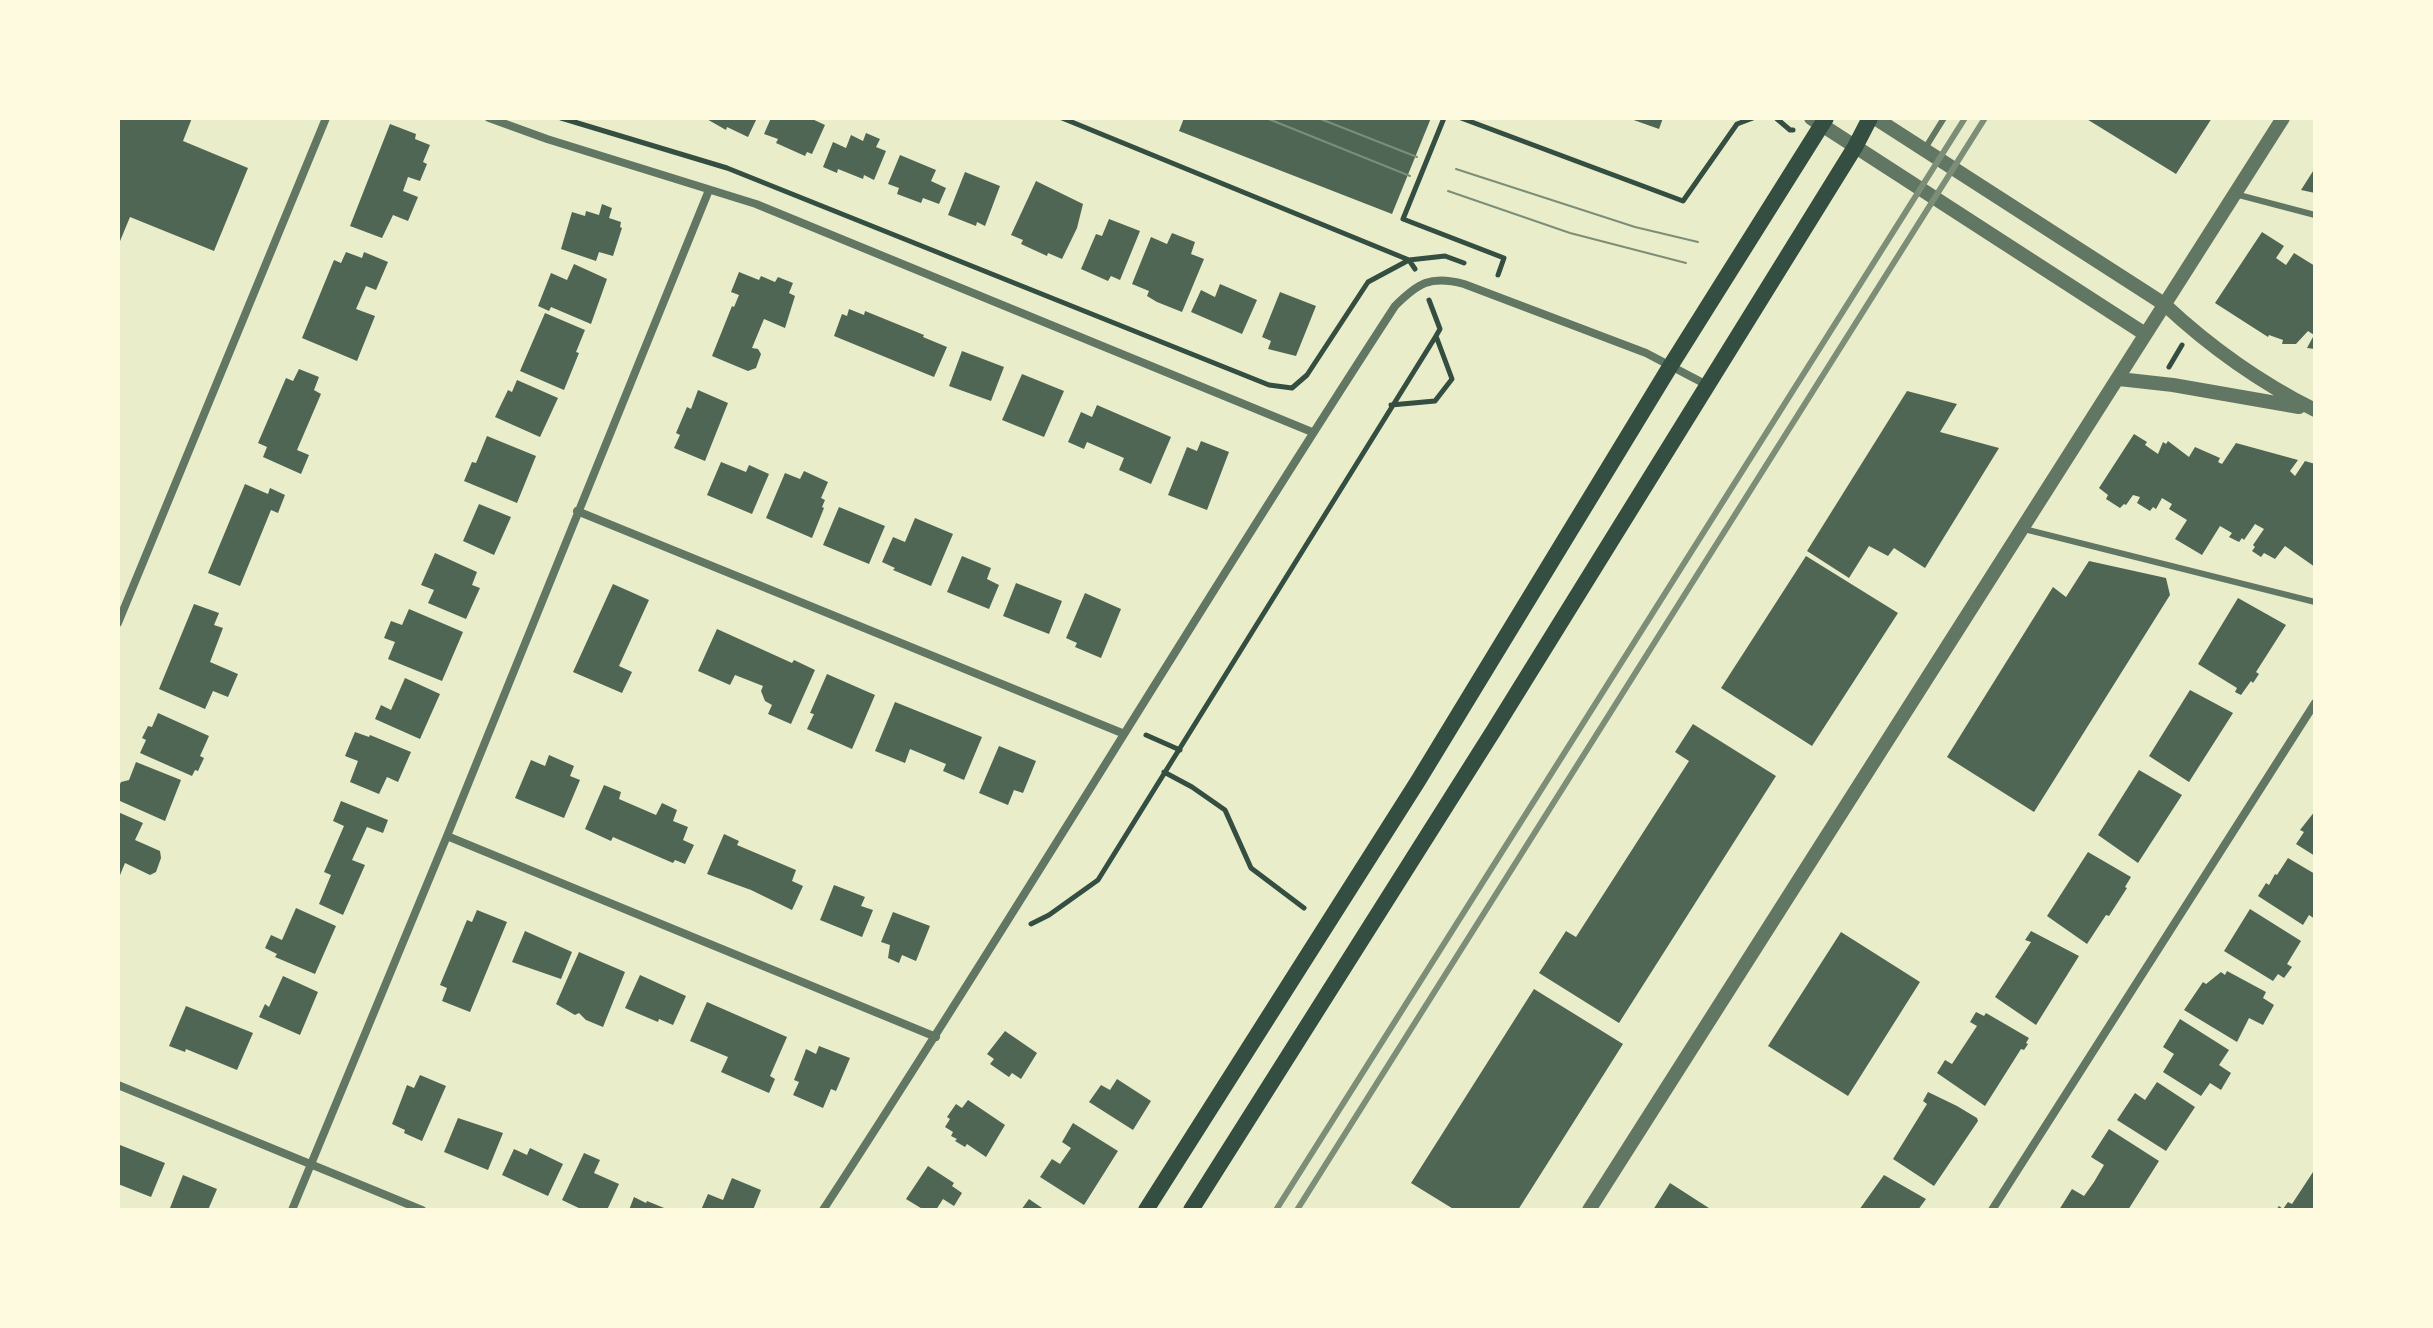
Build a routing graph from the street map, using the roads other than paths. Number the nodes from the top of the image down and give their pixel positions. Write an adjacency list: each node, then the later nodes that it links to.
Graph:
1 (326, 118): 22 (street)
2 (489, 118): 9 (street)
3 (1873, 118): 7 (main road); 8 (street)
4 (1944, 118): 8 (lane)
5 (2283, 118): 10 (street)
6 (1820, 120): 7 (street); 14 (main road)
7 (1855, 147): 13 (street); 16 (main road)
8 (1924, 150): 12 (street)
9 (709, 190): 18 (street); 19 (street)
10 (2235, 194): 11 (lane); 12 (street)
11 (2315, 215)
12 (2164, 304): 13 (street); 17 (street)
13 (2145, 334): 15 (street)
14 (1671, 365): 16 (street); 18 (street); 32 (main road)
15 (2119, 379): 17 (street); 20 (street)
16 (1708, 386): 33 (main road)
17 (2315, 410)
18 (1312, 432): 24 (street)
19 (577, 511): 24 (street); 25 (street)
20 (2024, 529): 21 (lane); 34 (street)
21 (2315, 602)
22 (118, 623)
23 (2315, 703): 35 (street)
24 (1122, 733): 26 (street)
25 (447, 836): 26 (street); 28 (street)
26 (936, 1037): 31 (street)
27 (118, 1085): 28 (street)
28 (310, 1165): 29 (street); 30 (street)
29 (292, 1210)
30 (422, 1210)
31 (823, 1210)
32 (1146, 1210)
33 (1191, 1210)
34 (1589, 1210)
35 (1992, 1210)

